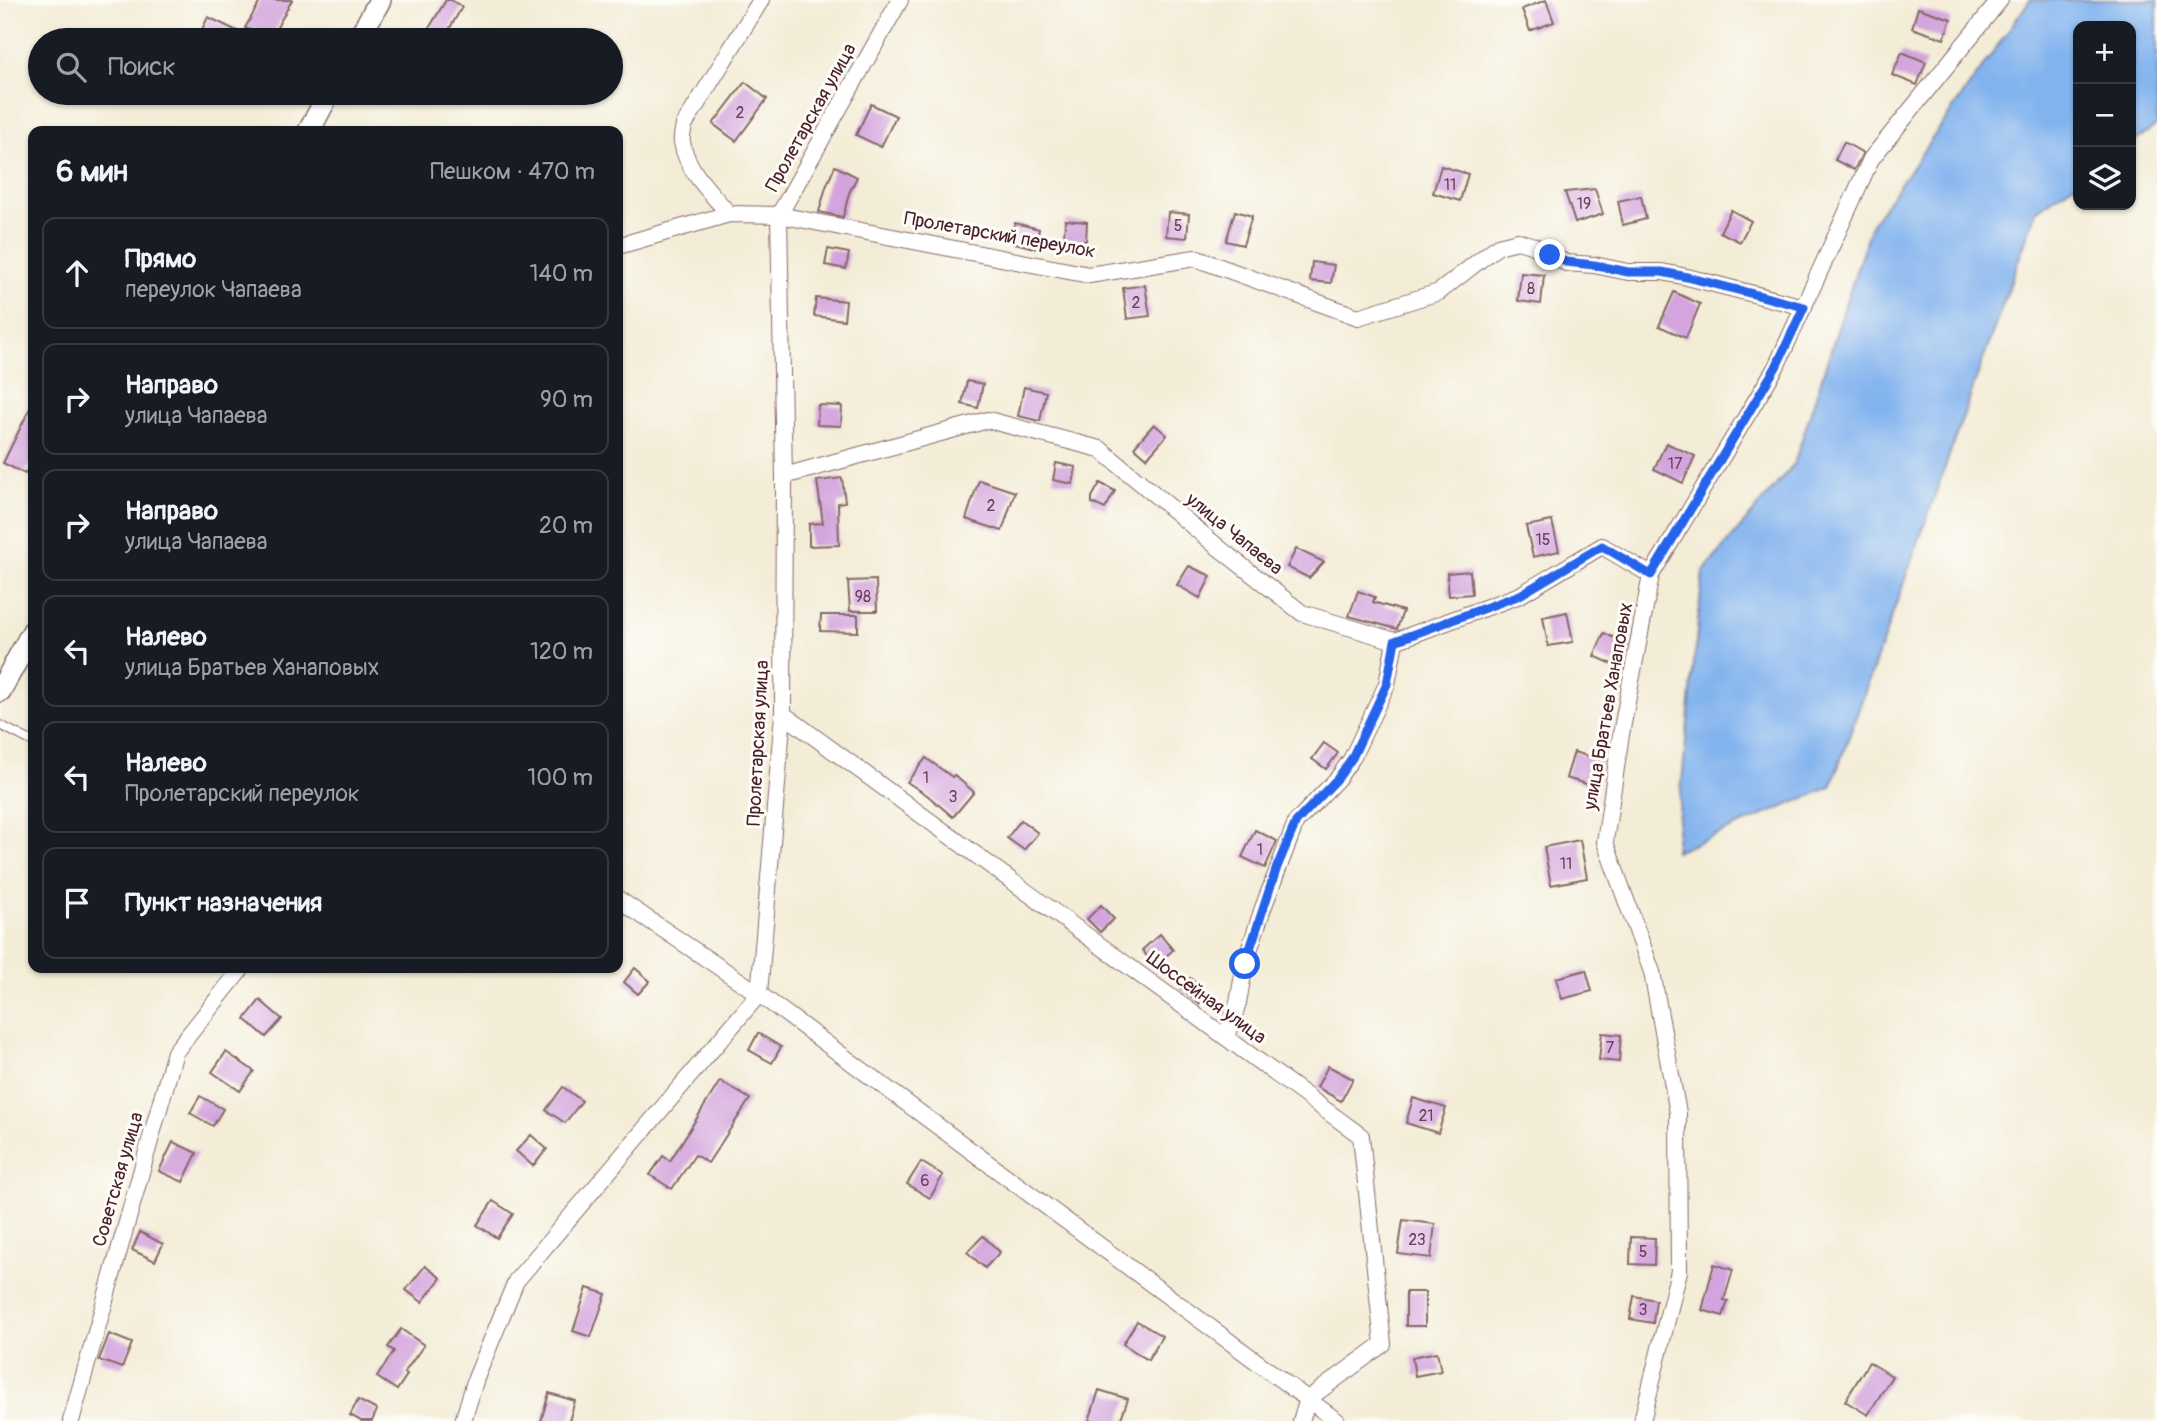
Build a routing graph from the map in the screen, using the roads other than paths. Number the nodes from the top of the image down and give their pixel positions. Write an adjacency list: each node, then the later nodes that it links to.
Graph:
1 (380, 0): 5 (street)
2 (761, 0): 8 (street)
3 (900, 0): 9 (street, Пролетарская улица)
4 (2000, 0): 11 (street, улица Братьев Ханаповых)
5 (365, 28)
6 (323, 105): 7 (street)
7 (312, 126)
8 (729, 215): 9 (street, Пролетарский переулок); 10 (street, Пролетарский переулок)
9 (779, 215): 11 (street, Пролетарский переулок); 12 (street, Пролетарская улица)
10 (623, 245)
11 (1804, 307): 13 (street, улица Братьев Ханаповых)
12 (785, 476): 15 (street, улица Чапаева); 17 (street, Пролетарская улица)
13 (1651, 575): 15 (street); 29 (street, улица Братьев Ханаповых)
14 (28, 640): 16 (street)
15 (1395, 641): 23 (street)
16 (0, 691)
17 (783, 714): 22 (street, Пролетарская улица); 23 (street, Шоссейная улица)
18 (0, 725): 19 (lane)
19 (28, 739)
20 (623, 902): 22 (street)
21 (238, 973): 25 (street, Советская улица)
22 (759, 994): 24 (street); 26 (street)
23 (1226, 1037): 24 (street, Шоссейная улица)
24 (1308, 1399): 27 (street); 28 (street)
25 (71, 1421)
26 (463, 1421)
27 (1301, 1421)
28 (1337, 1421)
29 (1642, 1421)

